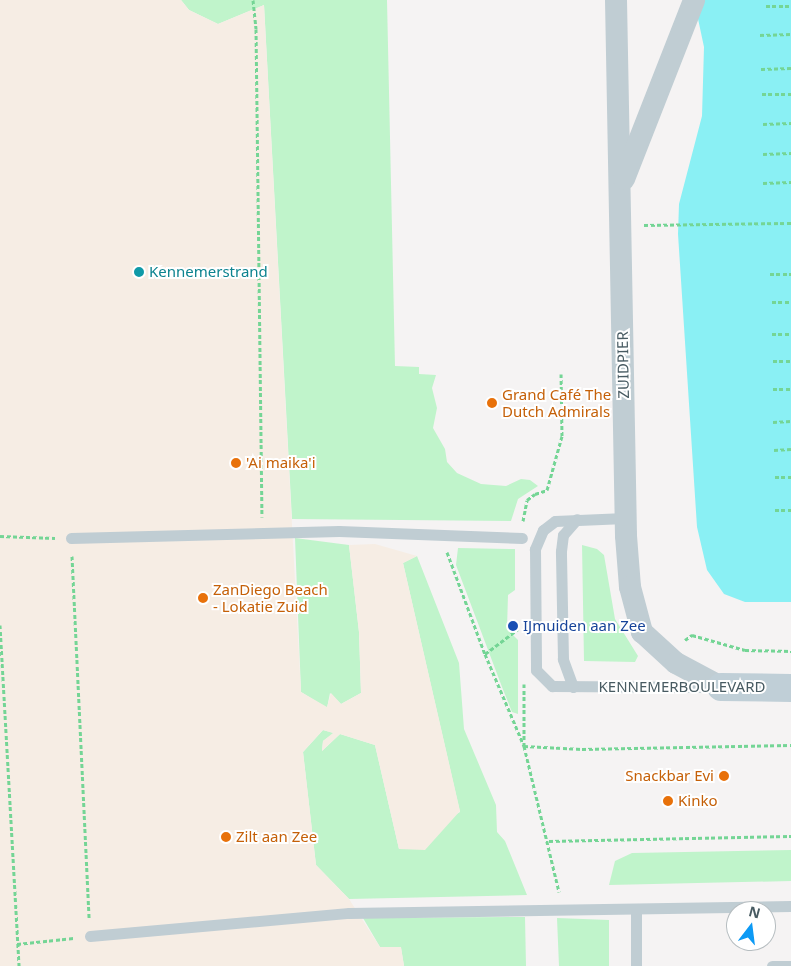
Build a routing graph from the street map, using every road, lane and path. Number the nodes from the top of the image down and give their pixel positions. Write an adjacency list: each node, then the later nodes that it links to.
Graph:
1 (253, 0): 42 (path)
2 (616, 0): 18 (street, ZUIDPIER)
3 (694, 0): 18 (street)
4 (766, 6): 5 (path)
5 (791, 6)
6 (791, 34): 7 (path)
7 (760, 35)
8 (791, 68): 9 (path)
9 (761, 69)
10 (762, 94): 11 (path)
11 (791, 94)
12 (791, 123): 13 (path)
13 (763, 124)
14 (791, 153): 15 (path)
15 (763, 154)
16 (791, 182): 17 (path)
17 (763, 183)
18 (620, 189): 40 (street, ZUIDPIER)
19 (791, 223): 20 (path)
20 (641, 225)
21 (770, 274): 22 (path)
22 (791, 274)
23 (772, 302): 24 (path)
24 (791, 302)
25 (772, 334): 26 (path)
26 (791, 334)
27 (773, 361): 28 (path)
28 (791, 361)
29 (561, 374): 46 (path)
30 (773, 389): 31 (path)
31 (791, 389)
32 (773, 422): 33 (path)
33 (791, 422)
34 (791, 449): 35 (path)
35 (774, 450)
36 (791, 476): 37 (path)
37 (775, 477)
38 (775, 510): 39 (path)
39 (791, 510)
40 (626, 518): 41 (lane, KENNEMERBOULEVARD); 51 (street, ZUIDPIER)
41 (577, 519): 52 (lane); 52 (lane, KENNEMERBOULEVARD)
42 (262, 534): 44 (lane); 45 (lane)
43 (0, 536): 45 (path)
44 (442, 537): 46 (lane); 50 (path)
45 (71, 538): 62 (path)
46 (522, 538)
47 (0, 625): 63 (path)
48 (524, 625): 50 (path)
49 (791, 651): 51 (path)
50 (485, 654): 56 (path)
51 (666, 654): 53 (street, ZUIDPIER)
52 (573, 687): 53 (lane, KENNEMERBOULEVARD)
53 (721, 687): 54 (street, KENNEMERBOULEVARD)
54 (791, 688)
55 (791, 745): 56 (path)
56 (524, 746): 58 (path)
57 (791, 836): 58 (path)
58 (549, 841): 60 (path)
59 (791, 906): 61 (lane)
60 (562, 908): 61 (lane); 62 (lane)
61 (636, 909): 65 (lane)
62 (90, 936): 63 (path)
63 (17, 944): 64 (path)
64 (18, 966)
65 (636, 966)
66 (772, 966): 67 (lane)
67 (791, 966)

